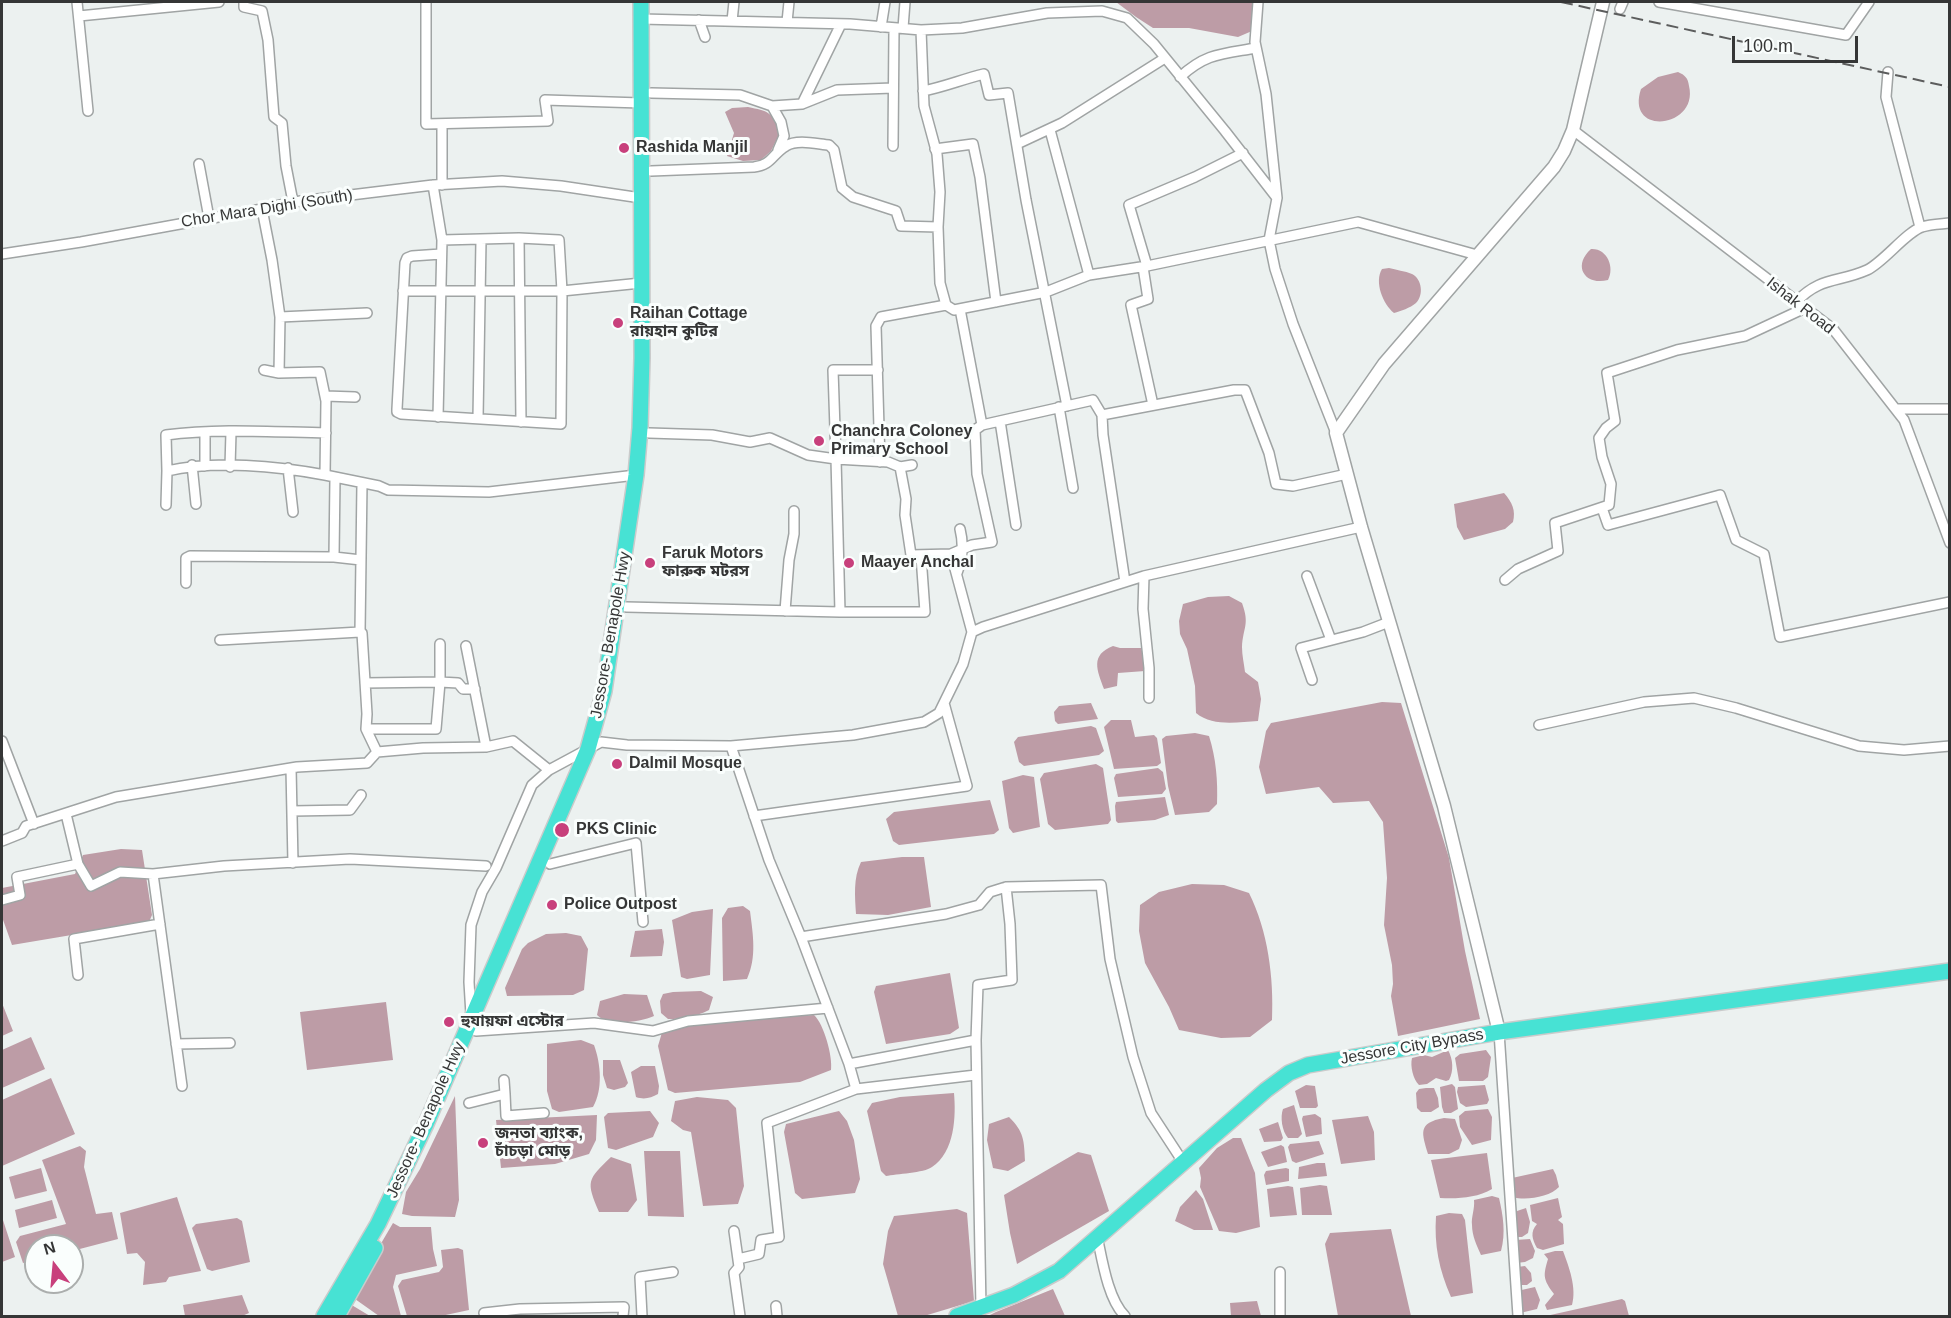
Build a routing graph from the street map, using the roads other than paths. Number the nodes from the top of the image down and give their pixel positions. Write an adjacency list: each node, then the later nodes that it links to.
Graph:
1 (77, 2): 16 (street)
2 (219, 2): 16 (street)
3 (243, 2): 49 (street)
4 (426, 2): 36 (street)
5 (641, 2): 17 (highway, Jessore- Benapole Hwy)
6 (650, 2): 17 (highway, Jessore- Benapole Hwy)
7 (734, 2): 19 (street)
8 (789, 2): 20 (street)
9 (885, 2): 22 (street)
10 (905, 2): 23 (street)
11 (1258, 2): 26 (street)
12 (1659, 2): 13 (street)
13 (1869, 2)
14 (1602, 3): 38 (street)
15 (1091, 6): 24 (street); 27 (street)
16 (79, 16): 35 (street)
17 (646, 20): 18 (street); 32 (highway, Jessore- Benapole Hwy)
18 (699, 20): 19 (street); 25 (street)
19 (732, 21): 20 (street)
20 (787, 22): 21 (street)
21 (841, 24): 22 (street); 33 (street)
22 (881, 27): 23 (street)
23 (898, 28): 24 (street); 30 (street)
24 (921, 30): 31 (street)
25 (705, 37)
26 (1256, 48): 29 (street); 48 (street)
27 (1165, 58): 29 (street); 37 (street)
28 (1888, 72): 54 (street)
29 (1180, 77): 42 (street)
30 (893, 88): 33 (street); 40 (street)
31 (923, 91): 39 (street); 41 (street)
32 (646, 98): 34 (street); 36 (street); 45 (highway, Jessore- Benapole Hwy); 47 (highway, Jessore- Benapole Hwy)
33 (802, 104): 34 (street)
34 (772, 106): 43 (street)
35 (88, 111)
36 (442, 124): 46 (street)
37 (1050, 130): 39 (street); 63 (street)
38 (1573, 130): 61 (street); 72 (street, Ishak Road)
39 (1017, 144): 70 (street)
40 (893, 146)
41 (935, 149): 53 (street); 71 (street)
42 (1243, 153): 48 (street); 62 (street)
43 (777, 154): 45 (street); 53 (street)
44 (198, 164): 51 (street)
45 (651, 171): 96 (highway, Jessore- Benapole Hwy)
46 (438, 185): 47 (street, Chor Mara Dighi (South)); 49 (street, Chor Mara Dighi (South)); 56 (street)
47 (641, 198): 64 (highway, Jessore- Benapole Hwy)
48 (1277, 198): 58 (street)
49 (293, 202): 50 (street, Chor Mara Dighi (South))
50 (262, 209): 51 (street, Chor Mara Dighi (South)); 77 (street)
51 (209, 219): 59 (street, Chor Mara Dighi (South))
52 (1950, 223): 54 (street)
53 (938, 227): 73 (street)
54 (1920, 227): 72 (street)
55 (519, 238): 57 (street); 67 (street); 69 (street)
56 (442, 240): 57 (street); 60 (street)
57 (481, 240): 66 (street)
58 (1269, 240): 61 (street); 62 (street); 97 (street)
59 (2, 254)
60 (441, 254): 65 (street); 68 (street)
61 (1477, 255): 97 (street)
62 (1145, 266): 63 (street); 83 (street)
63 (1089, 275): 70 (street)
64 (641, 283): 67 (street); 109 (highway, Jessore- Benapole Hwy)
65 (403, 291): 68 (street); 88 (street)
66 (481, 291): 68 (street); 69 (street); 89 (street)
67 (562, 291): 69 (street); 91 (street)
68 (440, 292): 88 (street)
69 (520, 292): 91 (street)
70 (1046, 292): 71 (street); 84 (street)
71 (996, 302): 75 (street)
72 (1796, 302): 74 (street, Ishak Road)
73 (946, 305): 75 (street); 79 (street)
74 (1805, 308): 85 (street, Ishak Road); 115 (street)
75 (960, 309): 92 (street)
76 (368, 313): 77 (street)
77 (280, 317): 80 (street)
78 (264, 370): 80 (street)
79 (878, 370): 98 (street); 99 (street)
80 (279, 373): 81 (street)
81 (325, 396): 82 (street); 95 (street)
82 (356, 397)
83 (1153, 405): 87 (street); 107 (street)
84 (1063, 406): 87 (street); 90 (street); 112 (street)
85 (1896, 409): 86 (street); 121 (street, Ishak Road)
86 (1950, 410)
87 (1102, 415): 130 (street)
88 (438, 417): 89 (street)
89 (478, 418): 91 (street)
90 (1000, 421): 92 (street); 118 (street)
91 (521, 422)
92 (982, 425): 122 (street)
93 (205, 432): 94 (street); 102 (street); 106 (street)
94 (231, 432): 95 (street); 103 (street)
95 (326, 433): 108 (street)
96 (649, 433): 98 (street); 133 (highway, Jessore- Benapole Hwy)
97 (1336, 433): 107 (street)
98 (836, 459): 99 (street); 135 (street)
99 (880, 462): 104 (street)
100 (192, 465): 102 (street); 106 (street); 113 (street)
101 (912, 465): 104 (street)
102 (205, 466): 103 (street)
103 (230, 467): 105 (street)
104 (900, 467): 123 (street)
105 (288, 468): 108 (street); 117 (street)
106 (166, 471): 114 (street)
107 (1347, 474): 119 (street)
108 (325, 475): 110 (street)
109 (636, 475): 111 (street); 152 (highway, Jessore- Benapole Hwy)
110 (335, 478): 111 (street); 124 (street)
111 (362, 483): 125 (street)
112 (1073, 488)
113 (196, 504)
114 (166, 506)
115 (1602, 508): 129 (street); 132 (street)
116 (794, 511): 134 (street)
117 (293, 512)
118 (1016, 525)
119 (1361, 527): 127 (street); 136 (street)
120 (960, 529): 126 (street)
121 (1950, 543)
122 (951, 554): 123 (street); 126 (street)
123 (921, 556): 135 (street)
124 (334, 557): 125 (street); 131 (street)
125 (361, 560): 139 (street)
126 (957, 573): 137 (street)
127 (1144, 576): 130 (street); 147 (street)
128 (1307, 576): 140 (street)
129 (1505, 580)
130 (1125, 582): 137 (street)
131 (186, 583)
132 (1950, 602)
133 (626, 607): 134 (street); 152 (highway, Jessore- Benapole Hwy)
134 (785, 610): 135 (street)
135 (840, 612)
136 (1389, 622): 140 (street); 179 (street)
137 (972, 632): 148 (street)
138 (362, 633): 145 (street)
139 (220, 640)
140 (1331, 640): 143 (street)
141 (440, 644): 144 (street)
142 (466, 646): 146 (street)
143 (1312, 680)
144 (440, 682): 145 (street); 146 (street); 150 (street)
145 (365, 683): 150 (street)
146 (475, 689): 155 (street)
147 (1149, 698)
148 (944, 703): 153 (street); 162 (street)
149 (1539, 725): 154 (street)
150 (366, 729): 156 (street)
151 (2, 741): 163 (street)
152 (595, 745): 153 (street); 158 (street); 167 (highway, Jessore- Benapole Hwy); 178 (highway, Jessore- Benapole Hwy)
153 (730, 746): 162 (street)
154 (1950, 746)
155 (486, 747): 156 (street); 158 (street)
156 (377, 753): 157 (street)
157 (291, 768): 160 (street); 161 (street)
158 (549, 770): 178 (street)
159 (361, 795): 160 (street)
160 (292, 811): 165 (street)
161 (66, 814): 163 (street); 166 (street)
162 (754, 816): 174 (street)
163 (34, 824): 164 (street)
164 (2, 841)
165 (293, 862): 168 (street); 169 (street)
166 (78, 864): 169 (street); 171 (street)
167 (550, 864): 172 (street); 178 (highway, Jessore- Benapole Hwy)
168 (486, 866)
169 (153, 874): 173 (street)
170 (1006, 888): 174 (street); 180 (street); 191 (street)
171 (2, 900)
172 (643, 922)
173 (160, 924): 176 (street); 182 (street)
174 (801, 936): 177 (street)
175 (1950, 971): 179 (highway, Jessore City Bypass)
176 (78, 975)
177 (828, 1008): 178 (street); 183 (street)
178 (474, 1025): 200 (highway, Jessore- Benapole Hwy); 201 (highway, Jessore- Benapole Hwy)
179 (1499, 1032): 191 (highway, Jessore City Bypass); 207 (street)
180 (976, 1040): 183 (street); 184 (street)
181 (230, 1043): 182 (street)
182 (176, 1044): 186 (street)
183 (849, 1064): 187 (street)
184 (976, 1075): 187 (street); 196 (street)
185 (504, 1080): 188 (street)
186 (182, 1086)
187 (856, 1089): 202 (street)
188 (505, 1094): 189 (street); 190 (street)
189 (469, 1103)
190 (544, 1113)
191 (1183, 1162): 192 (highway, Jessore City Bypass)
192 (1097, 1236): 196 (highway, Jessore City Bypass); 205 (street)
193 (673, 1272): 197 (street)
194 (1280, 1272): 206 (street)
195 (776, 1306): 203 (street)
196 (981, 1308): 204 (highway, Jessore City Bypass)
197 (641, 1311): 198 (street)
198 (624, 1312): 199 (street)
199 (484, 1313)
200 (324, 1317)
201 (336, 1317)
202 (740, 1317)
203 (777, 1317)
204 (957, 1317)
205 (1125, 1317)
206 (1280, 1317)
207 (1518, 1317)

